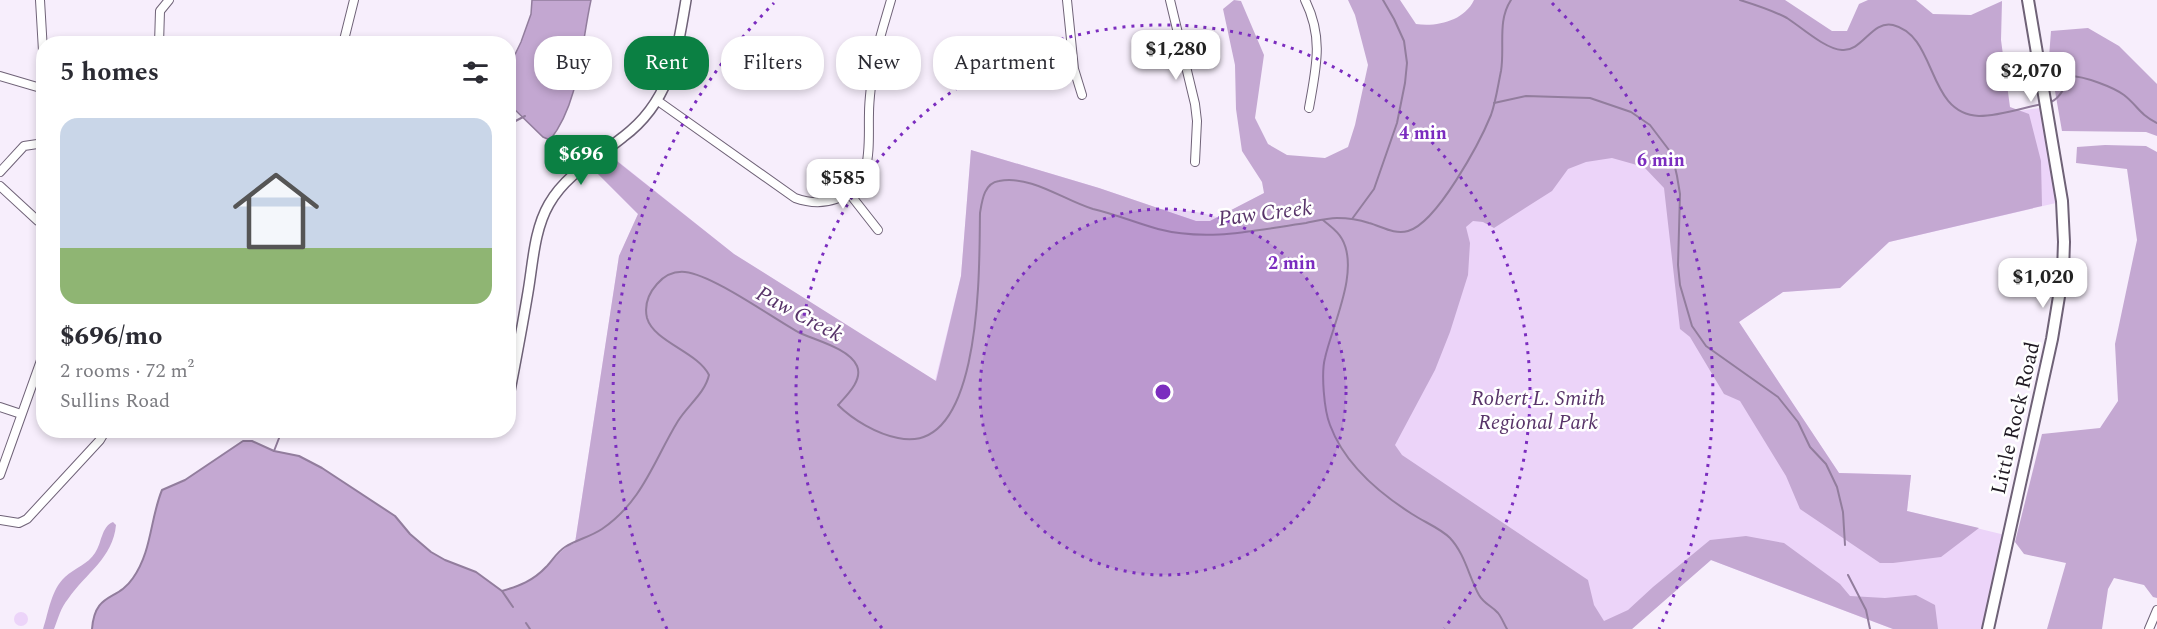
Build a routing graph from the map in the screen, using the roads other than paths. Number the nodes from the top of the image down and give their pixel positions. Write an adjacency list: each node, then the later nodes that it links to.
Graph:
1 (40, 0): 10 (street)
2 (168, 0): 11 (street)
3 (354, 0): 12 (street)
4 (686, 0): 16 (street)
5 (891, 0): 22 (street)
6 (1066, 0): 15 (street)
7 (1170, 0): 19 (street)
8 (1305, 0): 17 (street)
9 (2028, 0): 33 (main road, Little Rock Road)
10 (42, 36)
11 (159, 36)
12 (345, 36)
13 (0, 75): 14 (street)
14 (36, 86)
15 (1082, 95)
16 (658, 101): 22 (street); 25 (street)
17 (1309, 108)
18 (36, 144): 20 (street)
19 (1195, 162)
20 (0, 172)
21 (0, 186): 23 (street)
22 (849, 193): 24 (street)
23 (36, 219)
24 (878, 230)
25 (516, 357)
26 (36, 374): 28 (street)
27 (0, 407): 28 (street)
28 (21, 414): 30 (street)
29 (101, 438): 31 (street)
30 (0, 476)
31 (0, 520)
32 (2157, 610): 34 (street)
33 (1988, 629)
34 (2150, 629)

